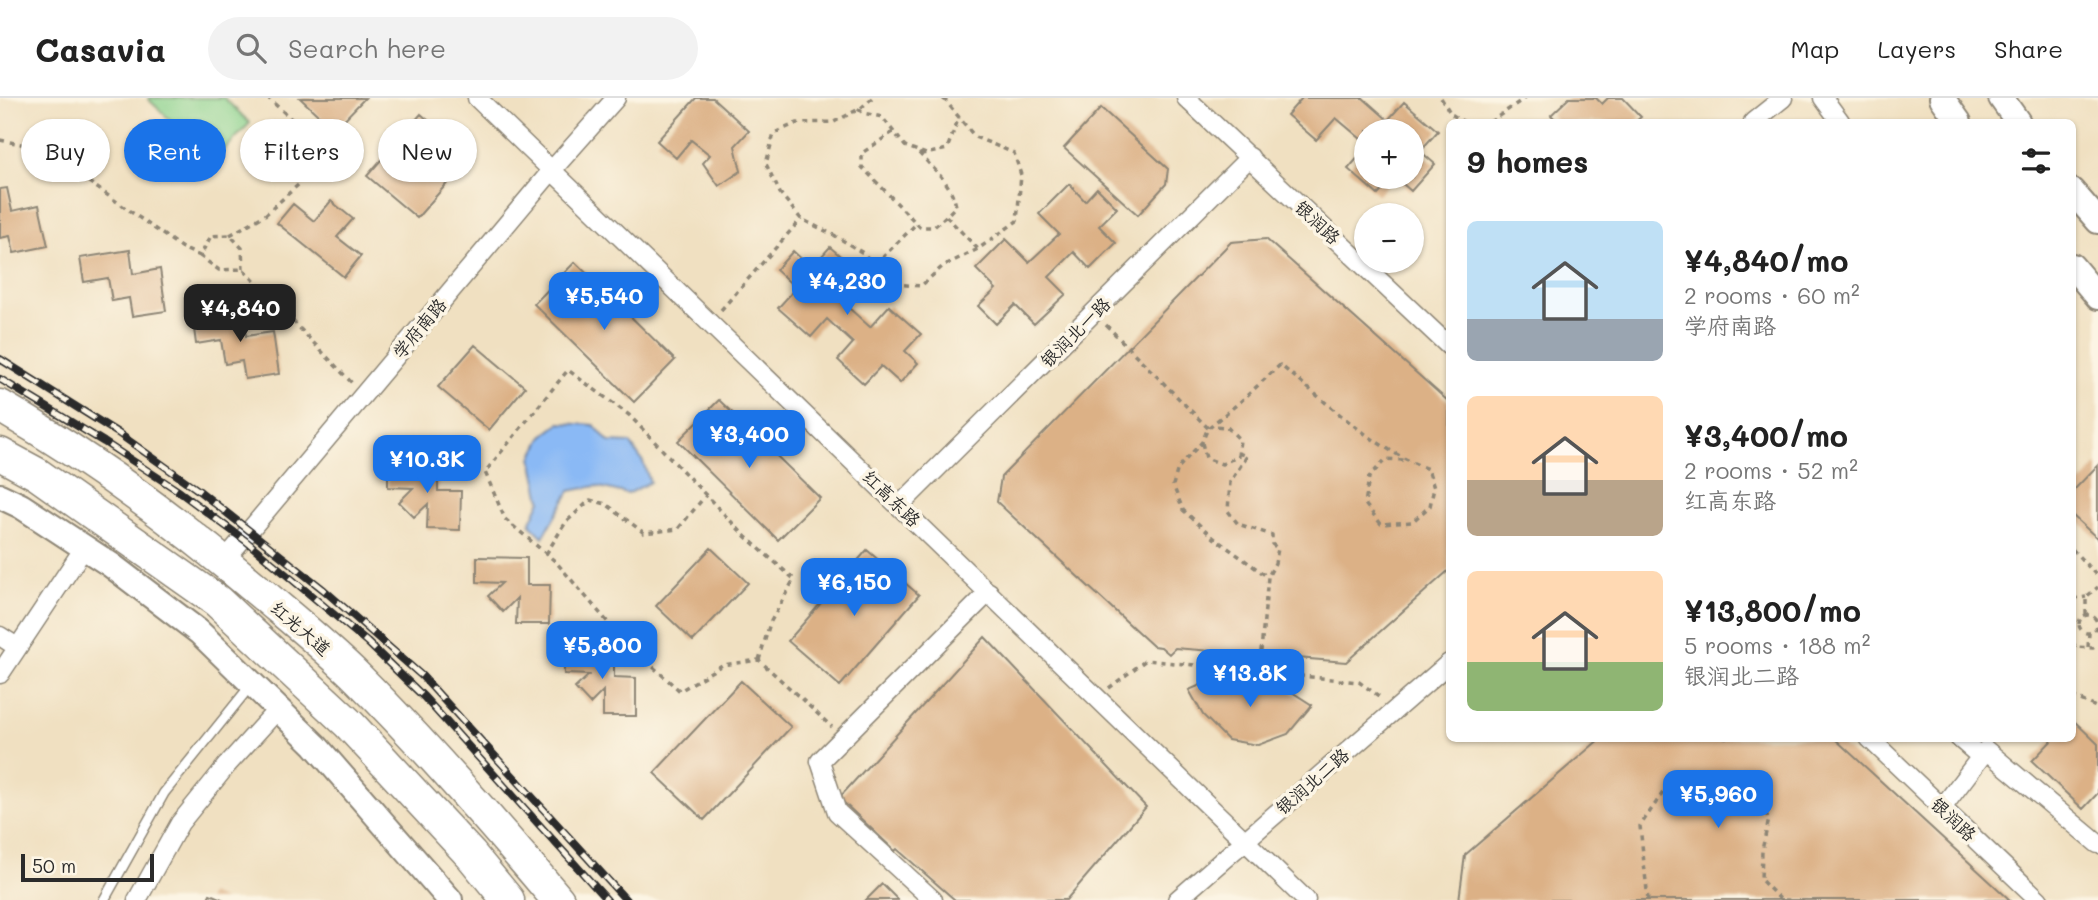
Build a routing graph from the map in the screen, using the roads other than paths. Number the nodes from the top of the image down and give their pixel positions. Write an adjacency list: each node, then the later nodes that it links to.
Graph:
1 (477, 98): 13 (street, 红高东路)
2 (616, 98): 13 (street, 学府南路)
3 (1186, 98): 12 (street, 银润路)
4 (1783, 98): 8 (street)
5 (1823, 98): 9 (street)
6 (1942, 98): 10 (main road)
7 (2001, 98): 11 (main road)
8 (1758, 119)
9 (1839, 119)
10 (1957, 119)
11 (2016, 119)
12 (1250, 158): 18 (street, 银润路); 22 (street, 银润北一路)
13 (552, 169): 22 (street, 红高东路); 24 (street, 学府南路)
14 (2076, 195): 15 (main road)
15 (2098, 220)
16 (2076, 271): 17 (main road)
17 (2098, 297)
18 (1446, 342)
19 (0, 406): 24 (highway, 红光大道)
20 (0, 454): 41 (highway, 红光大道)
21 (0, 496): 23 (main road)
22 (900, 506): 25 (street, 红高东路)
23 (84, 548): 27 (street); 30 (main road)
24 (223, 561): 42 (highway, 红光大道)
25 (989, 592): 36 (street, 红高东路); 43 (street)
26 (0, 636): 27 (street)
27 (18, 647): 29 (street)
28 (1446, 666): 36 (street, 银润北二路)
29 (0, 674)
30 (252, 683): 31 (main road); 38 (lane)
31 (278, 709): 39 (street); 40 (main road)
32 (1872, 742): 35 (street, 银润路)
33 (1964, 742): 34 (street)
34 (1981, 757): 35 (street); 37 (street)
35 (1942, 808): 46 (street, 银润路)
36 (1244, 840): 44 (street, 银润北二路); 45 (street, 红高东路)
37 (2098, 844)
38 (104, 900)
39 (137, 900)
40 (450, 900)
41 (508, 900)
42 (558, 900)
43 (933, 900)
44 (1177, 900)
45 (1306, 900)
46 (2039, 900)

